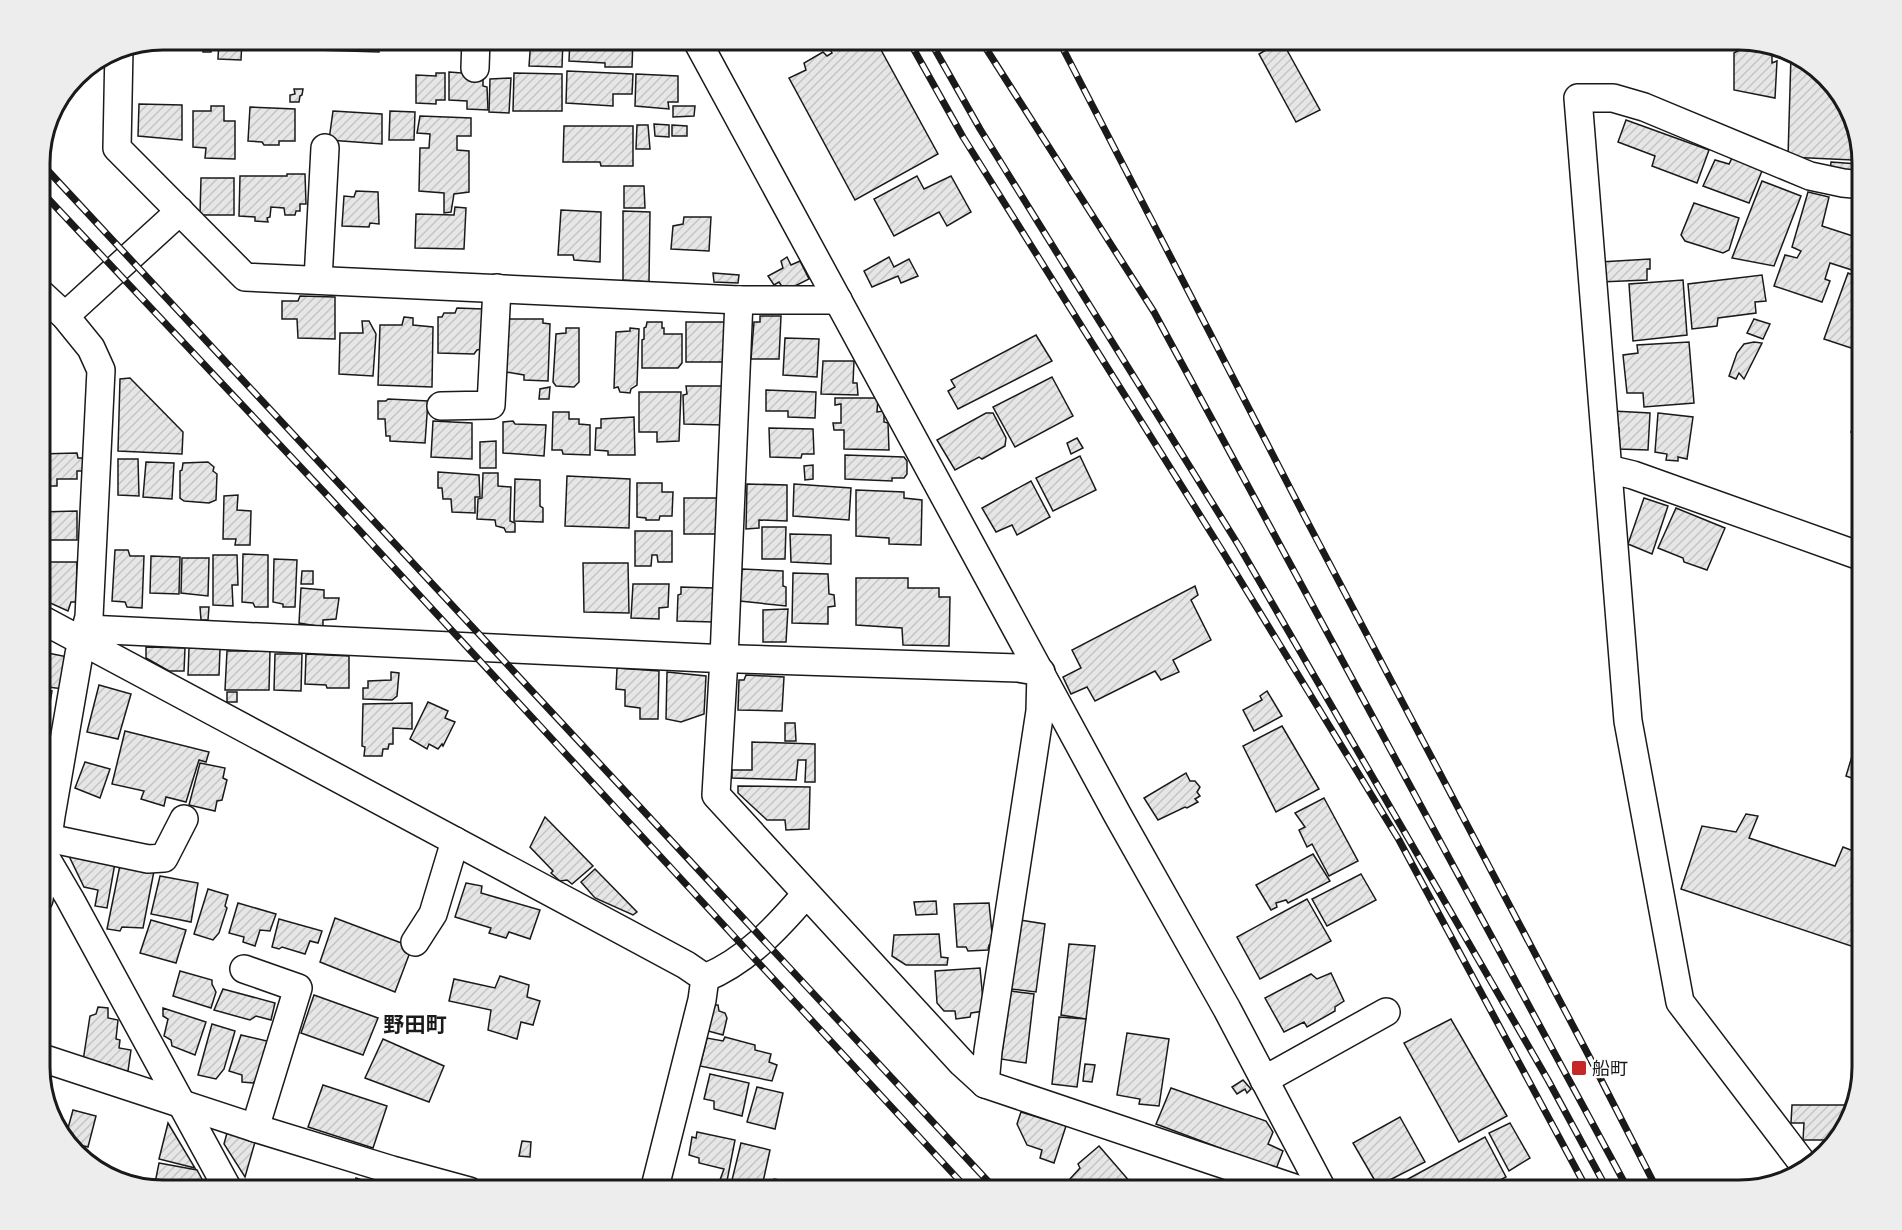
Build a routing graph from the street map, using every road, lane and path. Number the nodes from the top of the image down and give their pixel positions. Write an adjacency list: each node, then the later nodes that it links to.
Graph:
1 (476, 50): 4 (street)
2 (702, 50): 11 (street)
3 (119, 58): 7 (street)
4 (475, 68)
5 (325, 148): 8 (street)
6 (1852, 184): 15 (street)
7 (180, 210): 8 (street); 13 (street)
8 (318, 280): 9 (street)
9 (497, 288): 10 (street); 14 (street)
10 (739, 300): 11 (street); 19 (street)
11 (838, 300): 20 (street)
12 (50, 303): 13 (street)
13 (64, 316): 18 (street)
14 (441, 406)
15 (1608, 469): 16 (street); 36 (street)
16 (1852, 553)
17 (50, 622): 18 (street)
18 (85, 635): 19 (street); 21 (street); 23 (street)
19 (724, 658): 20 (street); 26 (street)
20 (1041, 672): 32 (street); 33 (street)
21 (50, 815)
22 (184, 819): 24 (street)
23 (455, 841): 27 (street); 29 (street)
24 (50, 849)
25 (50, 859): 34 (street)
26 (806, 894): 29 (street); 33 (street)
27 (415, 942)
28 (244, 969): 35 (street)
29 (705, 978): 39 (street)
30 (1386, 1012): 32 (street)
31 (50, 1061): 34 (street)
32 (1264, 1080): 41 (street)
33 (985, 1084): 40 (street)
34 (180, 1104): 35 (street); 37 (street)
35 (255, 1128): 38 (street)
36 (1801, 1161)
37 (223, 1180)
38 (429, 1180)
39 (657, 1180)
40 (1270, 1180)
41 (1317, 1180)

